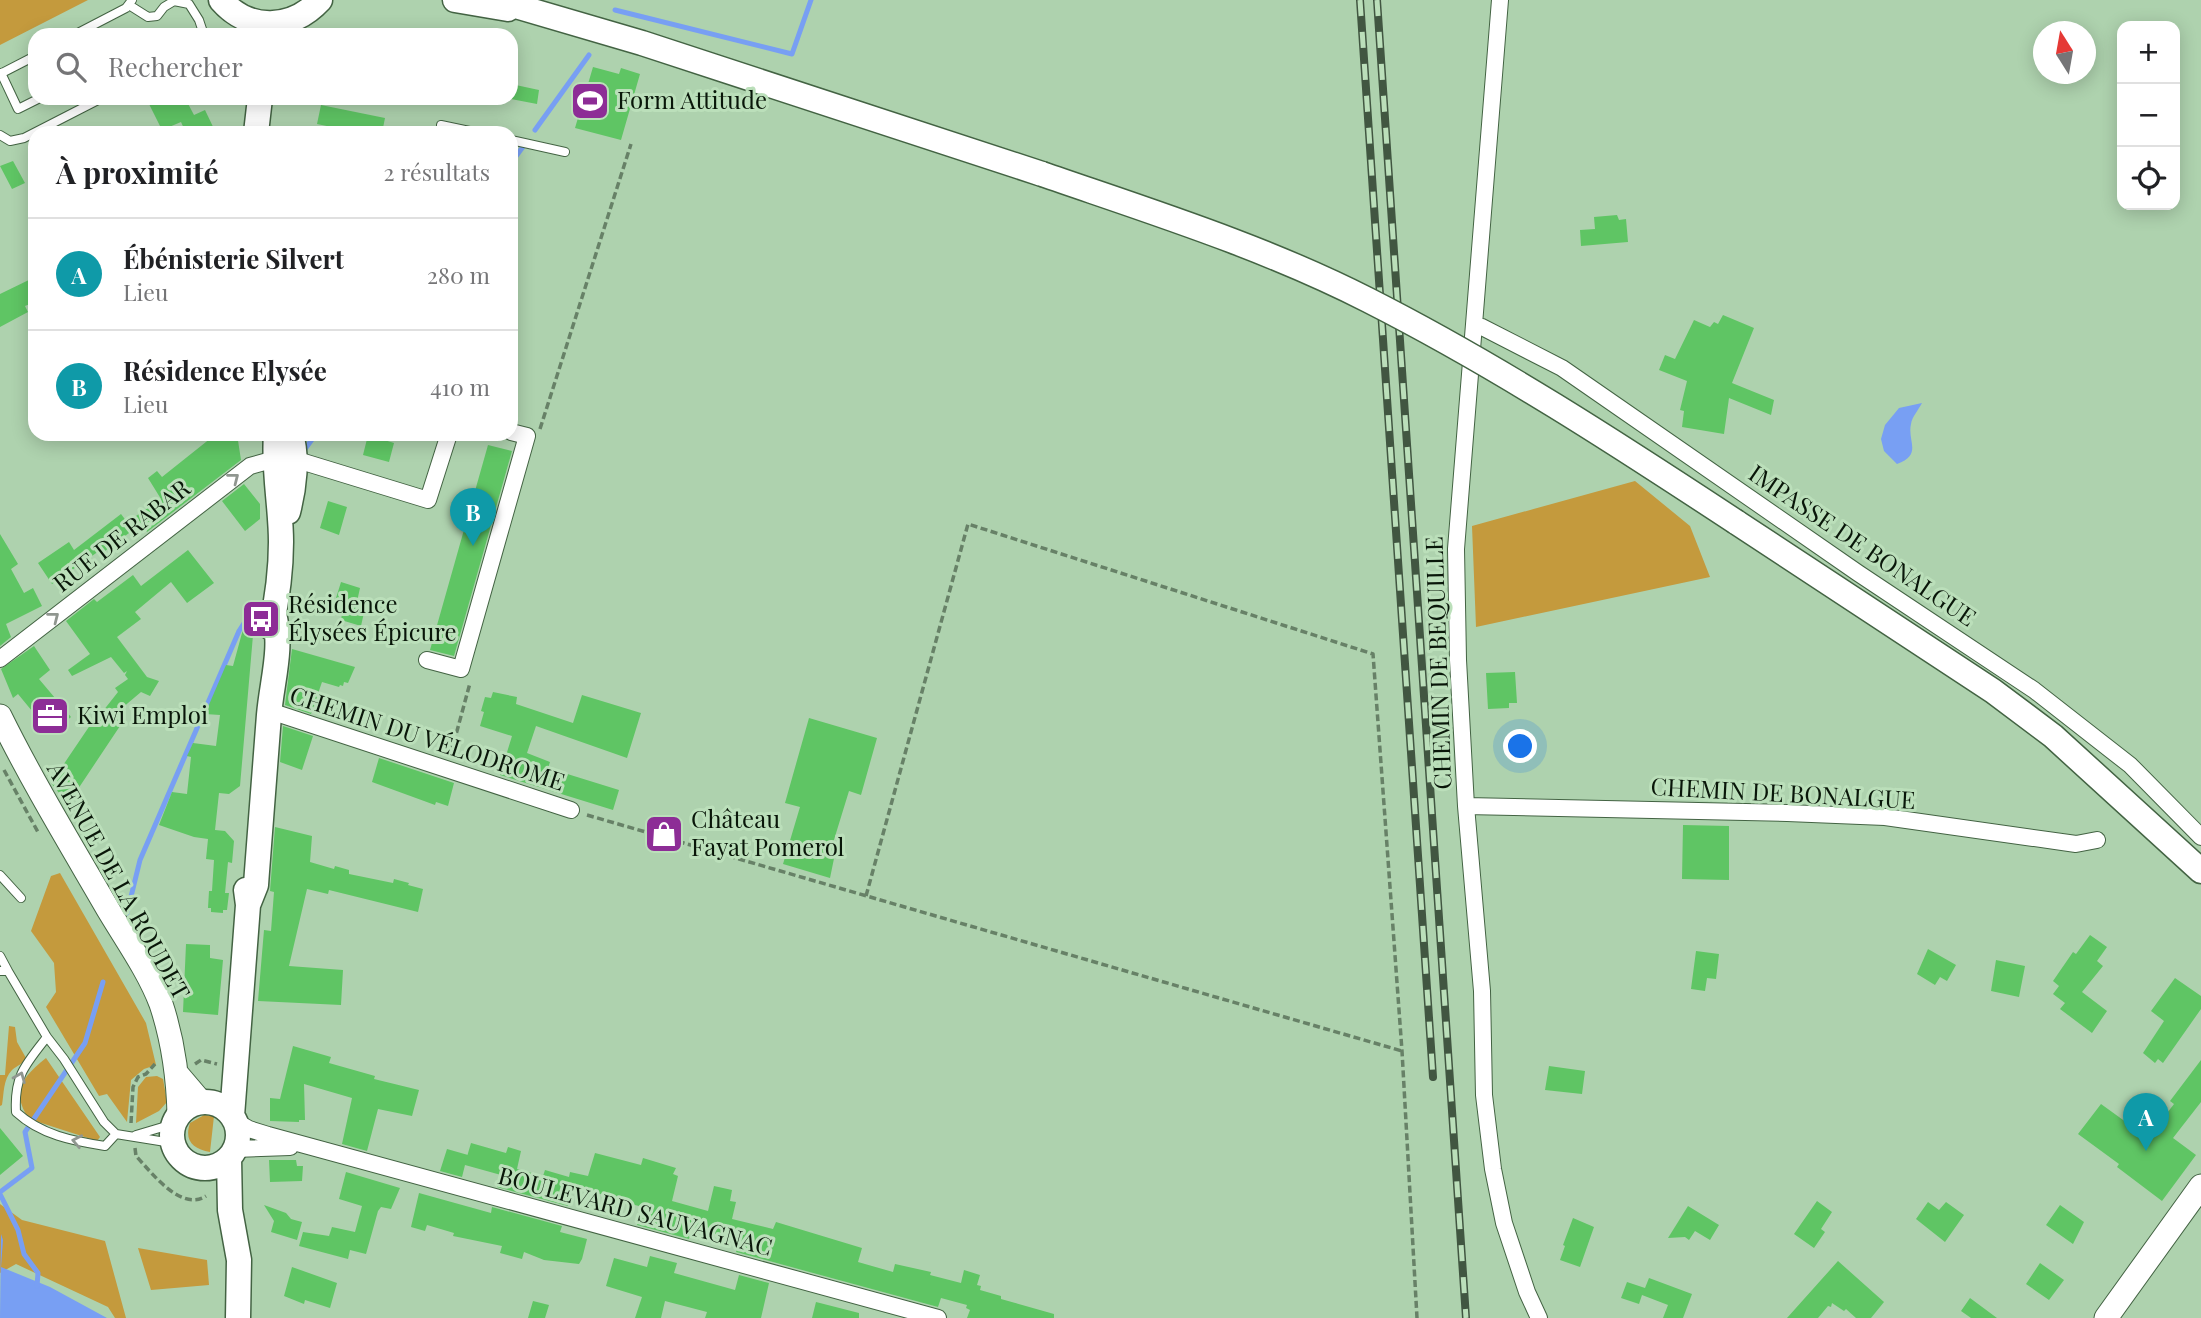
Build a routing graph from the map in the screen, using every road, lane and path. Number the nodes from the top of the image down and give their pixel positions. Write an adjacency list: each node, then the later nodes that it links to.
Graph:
1 (221, 0): 10 (main road)
2 (320, 0): 12 (main road)
3 (455, 0): 7 (main road)
4 (495, 0): 7 (main road)
5 (1500, 0): 28 (street, CHEMIN DE BEQUILLE)
6 (130, 2): 8 (lane); 9 (lane)
7 (547, 16): 40 (main road, bridge)
8 (87, 28)
9 (202, 28)
10 (237, 28)
11 (242, 28): 12 (main road)
12 (283, 28)
13 (28, 60): 14 (lane)
14 (1, 74): 15 (lane)
15 (28, 104)
16 (88, 105): 20 (lane)
17 (260, 105): 21 (main road)
18 (262, 105): 22 (main road)
19 (441, 125): 23 (lane)
20 (47, 126)
21 (257, 126)
22 (266, 126)
23 (446, 126)
24 (0, 135): 25 (lane)
25 (28, 136)
26 (518, 142): 27 (lane)
27 (565, 152)
28 (1474, 326): 36 (street, CHEMIN DE BEQUILLE); 38 (street, IMPASSE DE BONALGUE)
29 (518, 434): 33 (street)
30 (447, 441): 31 (street)
31 (284, 452): 32 (street, RUE DE RABAR, one-way to 31); 34 (main road)
32 (0, 659)
33 (428, 660)
34 (270, 711): 37 (street, CHEMIN DU VÉLODROME); 52 (main road)
35 (0, 716): 50 (street, AVENUE DE LA ROUDET)
36 (1466, 806): 39 (street, CHEMIN DE BONALGUE); 64 (street, CHEMIN DE BEQUILLE)
37 (571, 810): 42 (path)
38 (2201, 837)
39 (2097, 840)
40 (2201, 871)
41 (0, 875): 43 (lane)
42 (866, 895): 47 (path); 47 (path)
43 (22, 898)
44 (0, 956): 45 (lane)
45 (4, 971): 46 (lane)
46 (47, 1037): 54 (lane); 54 (lane, one-way to 46)
47 (1402, 1051): 63 (path)
48 (156, 1063): 51 (path)
49 (219, 1064): 50 (path)
50 (175, 1072): 51 (path); 52 (street, AVENUE DE LA ROUDET); 53 (street, AVENUE DE LA ROUDET)
51 (146, 1074): 55 (path)
52 (220, 1111): 53 (main road); 56 (street, BOULEVARD SAUVAGNAC); 57 (main road)
53 (175, 1127): 55 (lane); 55 (lane); 58 (main road)
54 (116, 1133): 55 (lane)
55 (132, 1136): 60 (path)
56 (320, 1148): 57 (street, BOULEVARD SAUVAGNAC); 62 (street, BOULEVARD SAUVAGNAC)
57 (232, 1153): 58 (main road); 61 (main road)
58 (200, 1168): 61 (main road)
59 (2201, 1186): 65 (street)
60 (206, 1196)
61 (237, 1313)
62 (937, 1318)
63 (1417, 1318)
64 (1539, 1318)
65 (2106, 1318)

